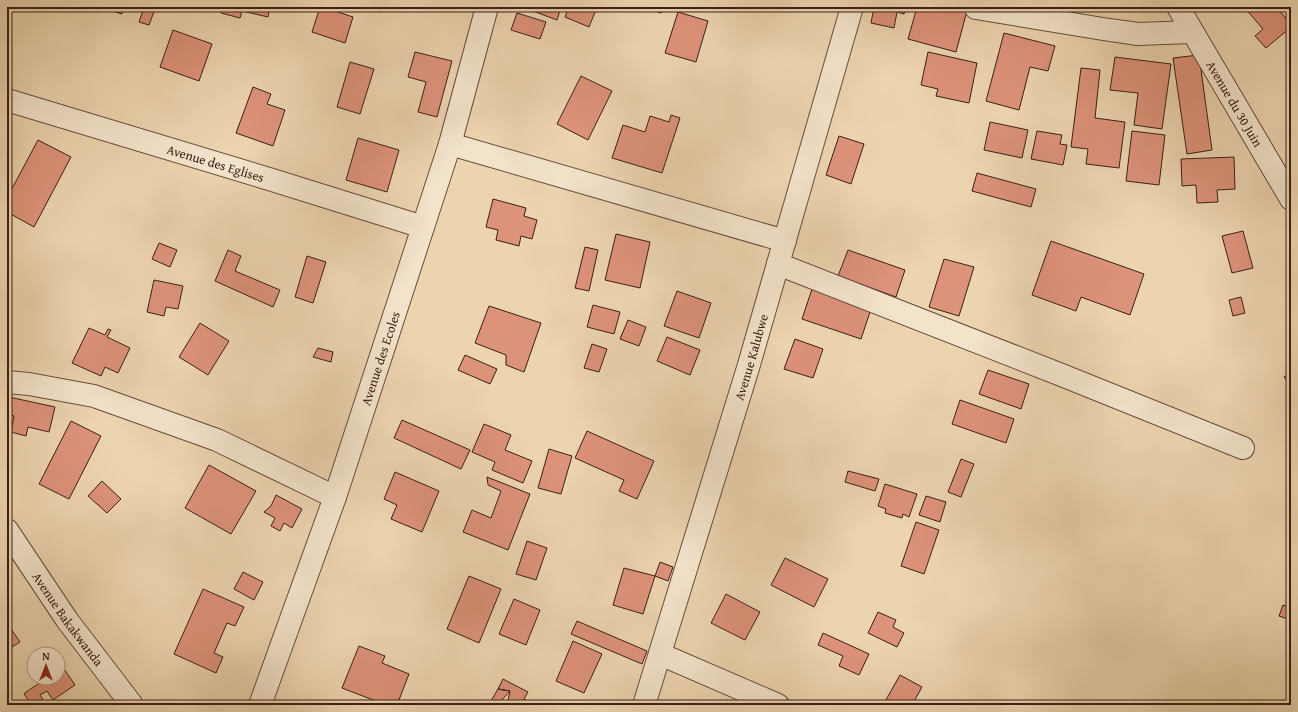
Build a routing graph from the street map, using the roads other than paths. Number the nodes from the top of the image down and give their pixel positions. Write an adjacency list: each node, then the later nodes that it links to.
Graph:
1 (487, 7): 7 (street, Avenue des Ecoles)
2 (852, 7): 10 (street, Avenue Kalubwe)
3 (1178, 7): 5 (street, Avenue du 30 Juin)
4 (976, 8): 5 (street)
5 (1191, 32): 8 (street, Avenue du 30 Juin)
6 (7, 100): 9 (street, Avenue des Eglises)
7 (450, 144): 9 (street, Avenue des Ecoles); 10 (street)
8 (1291, 199)
9 (423, 227): 14 (street, Avenue des Ecoles)
10 (785, 241): 11 (street, Avenue Kalubwe)
11 (778, 264): 13 (street); 16 (street, Avenue Kalubwe)
12 (7, 382): 14 (street)
13 (1242, 448)
14 (335, 497): 18 (street, Avenue des Ecoles)
15 (7, 530): 17 (street, Avenue Bakakwanda)
16 (660, 654): 19 (street, Avenue Kalubwe); 20 (street)
17 (132, 705)
18 (260, 705)
19 (644, 705)
20 (778, 705)

